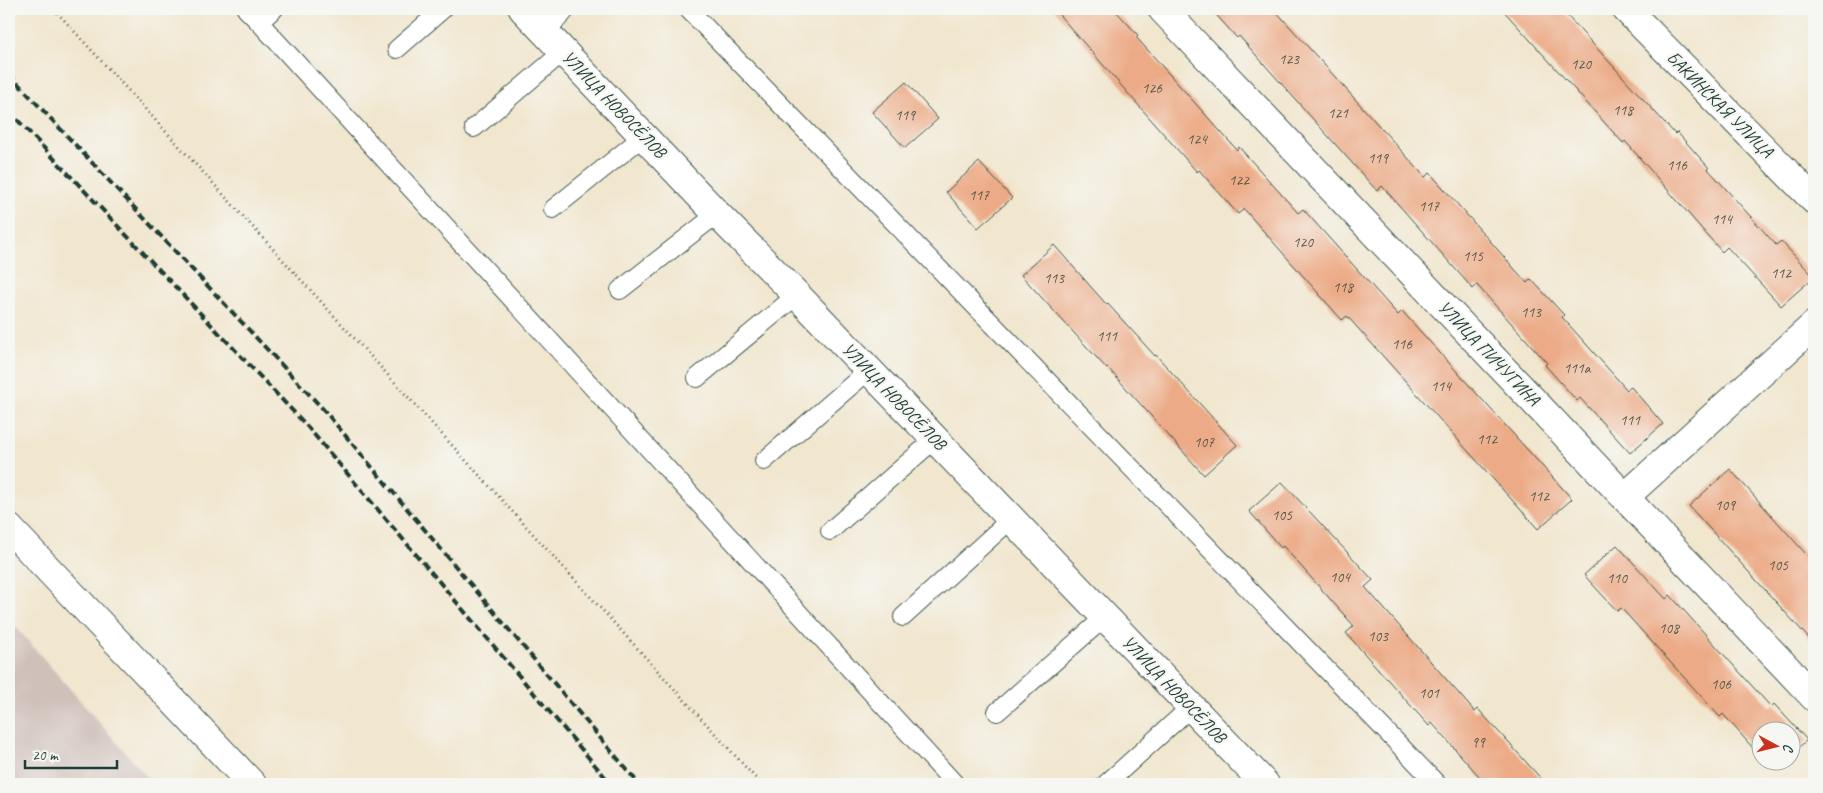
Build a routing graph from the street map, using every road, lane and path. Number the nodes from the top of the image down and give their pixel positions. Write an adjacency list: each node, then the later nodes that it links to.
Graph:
1 (54, 9): 35 (path)
2 (246, 9): 10 (lane)
3 (274, 9): 10 (lane)
4 (443, 9): 11 (lane)
5 (524, 9): 9 (street, УЛИЦА НОВОСЁЛОВ)
6 (688, 9): 39 (lane)
7 (1162, 9): 25 (street, УЛИЦА ПИЧУГИНА)
8 (1626, 9): 15 (street, БАКИНСКАЯ УЛИЦА)
9 (551, 18): 12 (street, УЛИЦА НОВОСЁЛОВ)
10 (259, 22): 36 (lane)
11 (397, 49)
12 (564, 52): 13 (lane); 14 (street, УЛИЦА НОВОСЁЛОВ)
13 (474, 128)
14 (645, 135): 16 (lane); 17 (street, УЛИЦА НОВОСЁЛОВ)
15 (1814, 200)
16 (553, 209)
17 (717, 214): 18 (lane); 19 (street, УЛИЦА НОВОСЁЛОВ)
18 (620, 290)
19 (797, 295): 21 (street, УЛИЦА НОВОСЁЛОВ); 22 (lane)
20 (1814, 325): 25 (street)
21 (869, 370): 23 (street, УЛИЦА НОВОСЁЛОВ); 24 (lane)
22 (698, 378)
23 (935, 439): 26 (street, УЛИЦА НОВОСЁЛОВ); 28 (lane)
24 (764, 461)
25 (1626, 496): 31 (street, УЛИЦА ПИЧУГИНА)
26 (1011, 519): 29 (lane); 30 (street, УЛИЦА НОВОСЁЛОВ)
27 (9, 528): 34 (street)
28 (830, 531)
29 (903, 617)
30 (1105, 617): 32 (street, УЛИЦА НОВОСЁЛОВ); 33 (lane)
31 (1814, 697)
32 (1191, 707): 37 (lane); 38 (street, УЛИЦА НОВОСЁЛОВ)
33 (997, 712)
34 (252, 784)
35 (761, 784)
36 (955, 784)
37 (1106, 784)
38 (1265, 784)
39 (1437, 784)

